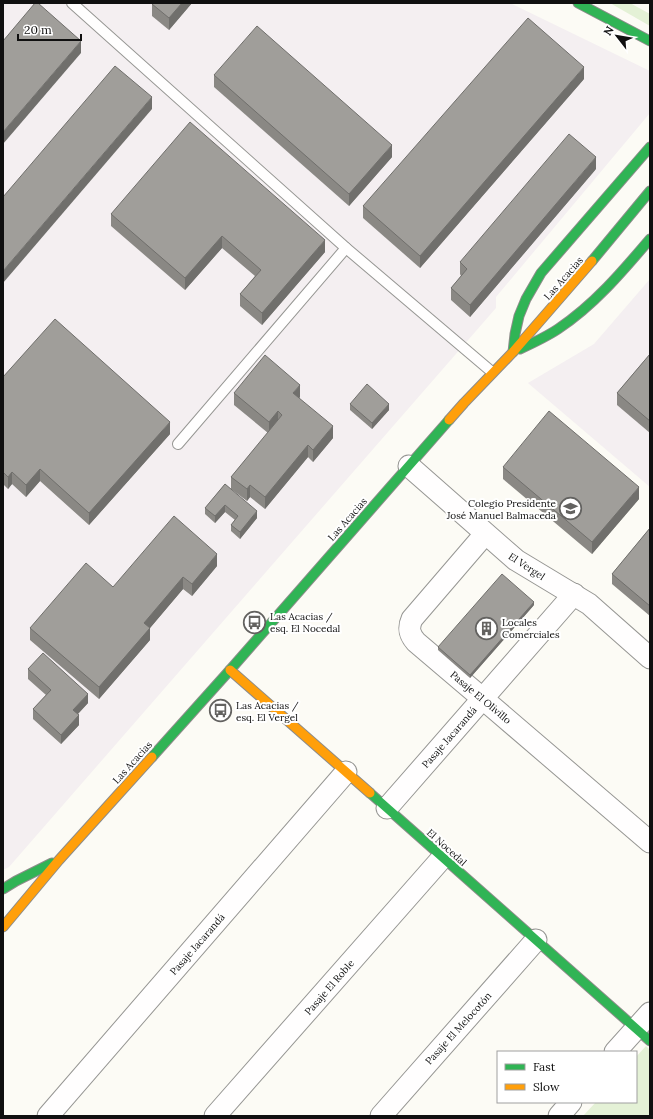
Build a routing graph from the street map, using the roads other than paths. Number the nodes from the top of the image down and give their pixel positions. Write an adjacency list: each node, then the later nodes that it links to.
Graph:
1 (72, 3): 7 (lane)
2 (578, 3): 3 (main road)
3 (650, 41)
4 (650, 147): 8 (main road)
5 (650, 191): 8 (main road, Las Acacias)
6 (650, 239): 8 (main road)
7 (346, 248): 9 (lane); 10 (lane)
8 (513, 352): 9 (main road, Las Acacias)
9 (492, 372): 11 (main road, Las Acacias)
10 (178, 444)
11 (408, 466): 12 (street, El Vergel); 15 (main road, Las Acacias)
12 (485, 534): 13 (street, El Vergel); 16 (street, Pasaje El Olivillo)
13 (574, 594): 14 (street, El Vergel); 16 (street, Pasaje Jacarandá)
14 (650, 658)
15 (230, 670): 17 (main road, El Nocedal); 21 (main road, Las Acacias)
16 (482, 699): 18 (street, Pasaje Jacarandá); 19 (street, Pasaje El Olivillo)
17 (346, 772): 18 (main road, El Nocedal); 29 (street, Pasaje Jacarandá)
18 (387, 808): 20 (main road, El Nocedal)
19 (650, 842)
20 (443, 857): 24 (main road, El Nocedal); 30 (street, Pasaje El Roble)
21 (59, 860): 22 (main road, Las Acacias); 23 (main road, Las Acacias)
22 (3, 888)
23 (3, 927)
24 (536, 940): 26 (main road, El Nocedal); 31 (street, Pasaje El Melocotón)
25 (650, 1013): 26 (street)
26 (643, 1034): 27 (street)
27 (617, 1051)
28 (570, 1103): 32 (street)
29 (48, 1116)
30 (215, 1116)
31 (381, 1116)
32 (559, 1116)

